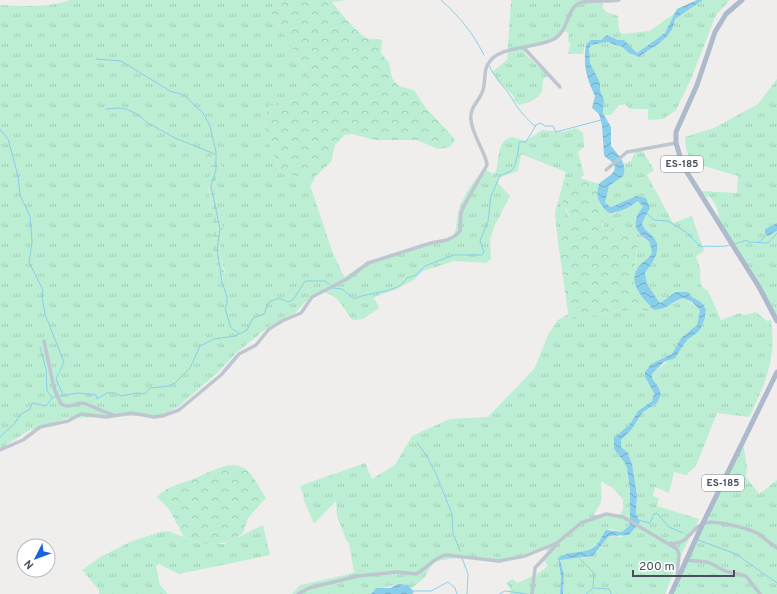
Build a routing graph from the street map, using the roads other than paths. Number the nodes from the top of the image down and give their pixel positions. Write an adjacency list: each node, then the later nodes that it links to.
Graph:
1 (619, 0): 3 (street)
2 (742, 0): 5 (main road, ES-185)
3 (524, 48): 4 (street); 10 (street)
4 (560, 87)
5 (676, 143): 6 (street); 7 (main road, ES-185)
6 (606, 170)
7 (777, 321)
8 (44, 341): 10 (street)
9 (777, 372): 12 (main road, ES-185)
10 (117, 416): 11 (street)
11 (0, 450)
12 (703, 523): 13 (street); 15 (street); 16 (main road, ES-185)
13 (668, 542): 14 (street); 17 (street)
14 (557, 543): 18 (street); 19 (street)
15 (777, 548)
16 (685, 560): 17 (main road, ES-185); 21 (street)
17 (677, 577): 20 (main road, ES-185)
18 (298, 594)
19 (532, 594)
20 (671, 594)
21 (760, 594)

